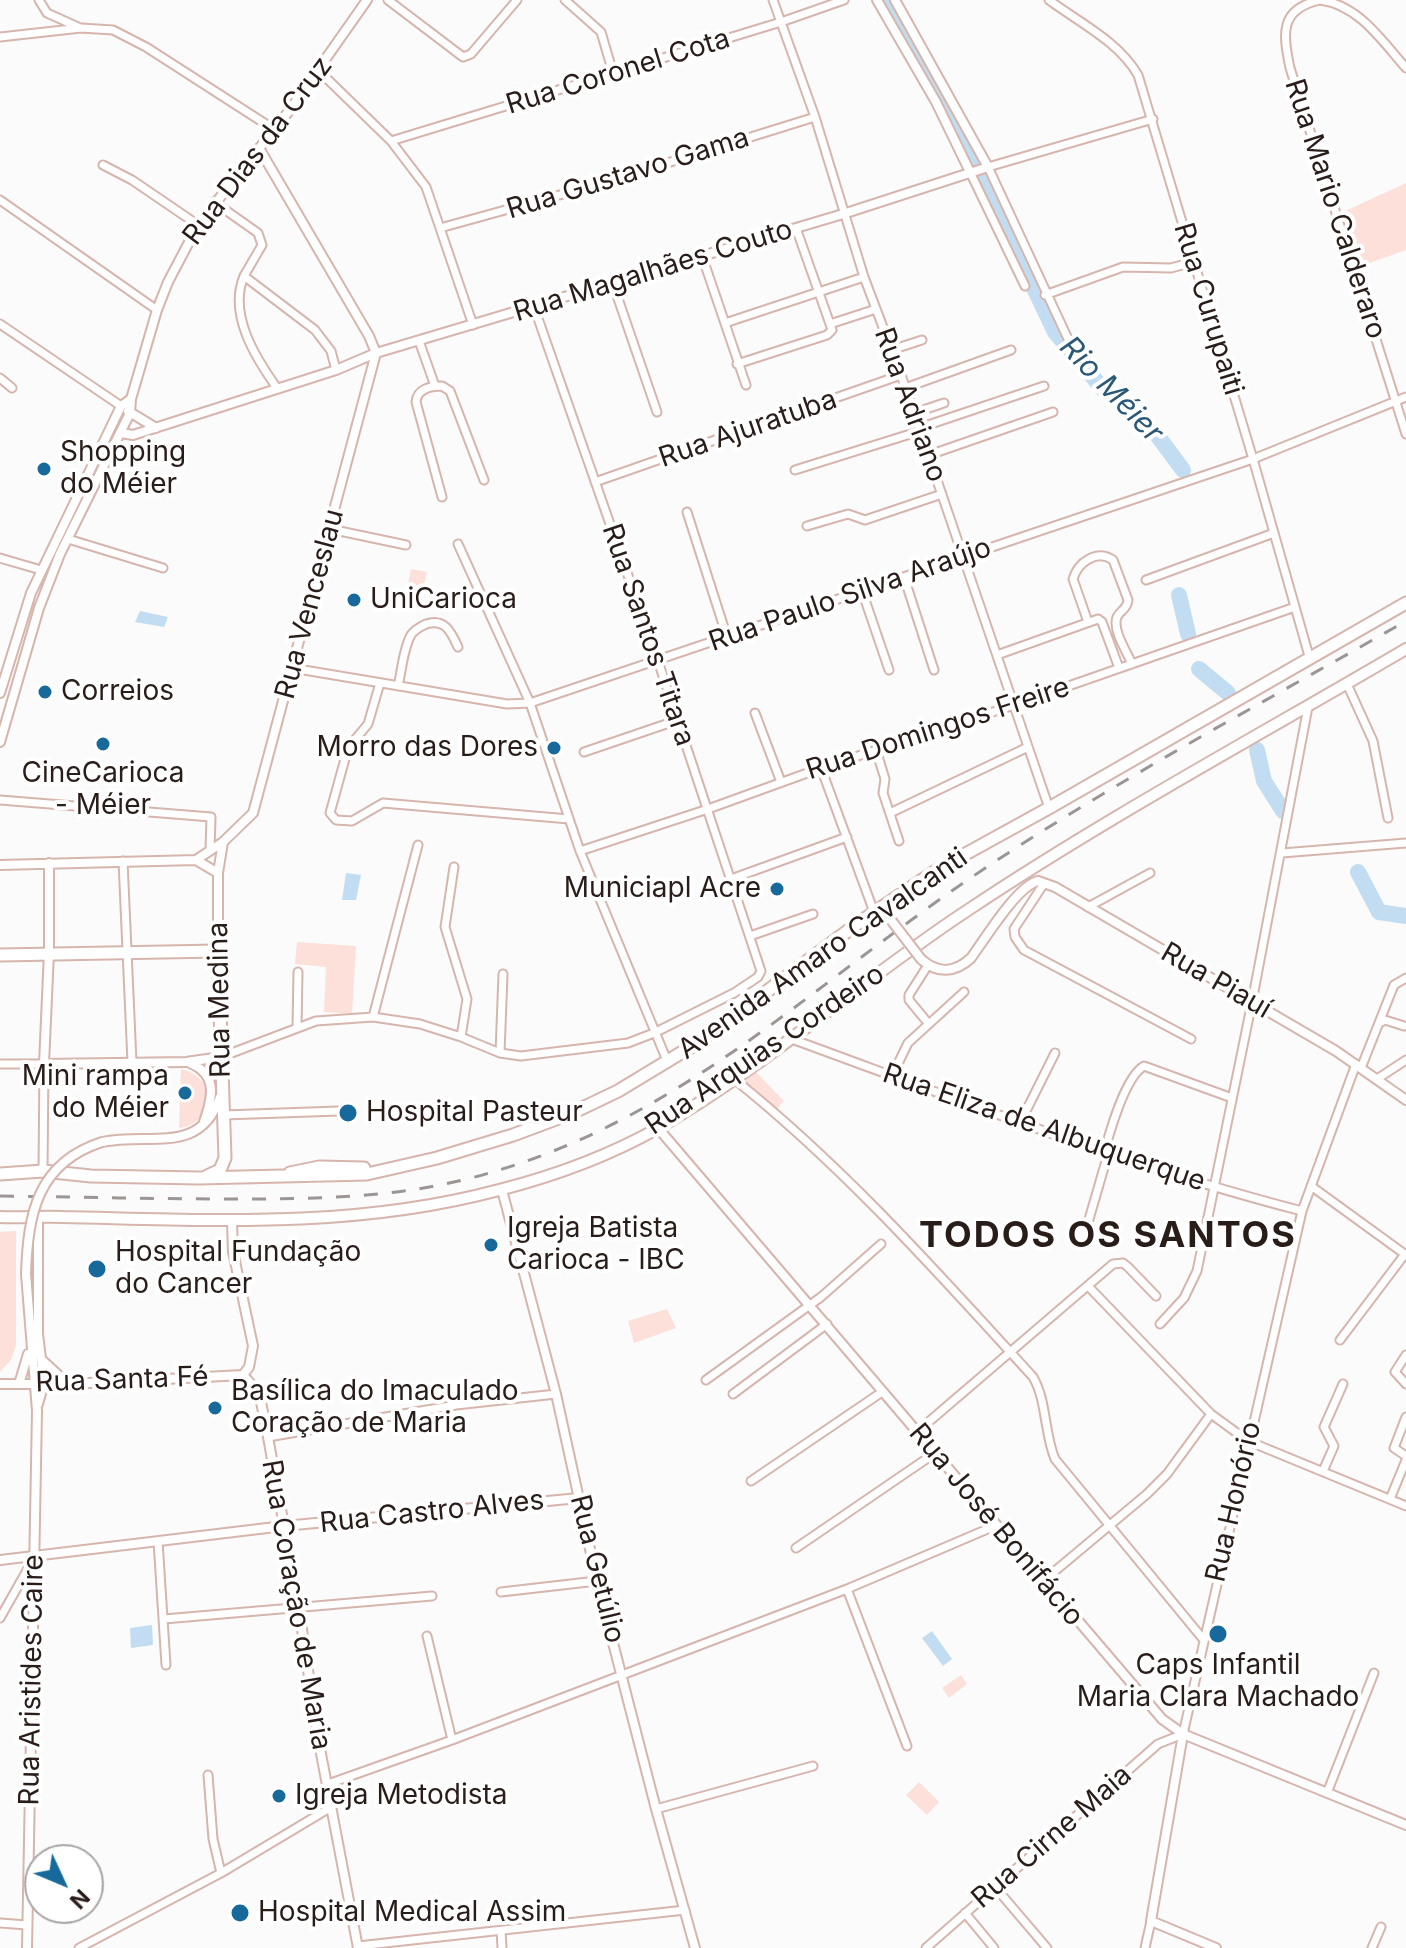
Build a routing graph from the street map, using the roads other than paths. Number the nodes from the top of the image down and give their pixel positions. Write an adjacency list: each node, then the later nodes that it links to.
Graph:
1 (39, 0): 15 (street)
2 (367, 0): 18 (street, Rua Dias da Cruz)
3 (388, 0): 4 (street)
4 (517, 0)
5 (565, 0): 19 (street)
6 (773, 0): 14 (street, Rua Adriano)
7 (844, 0): 14 (street, Rua Coronel Cota)
8 (877, 0): 26 (street)
9 (895, 0): 26 (street)
10 (1049, 0): 21 (street, Rua Curupaiti)
11 (1290, 0): 13 (street)
12 (1320, 0): 13 (street); 17 (street)
13 (1297, 9): 67 (street, Rua Mario Calderaro)
14 (781, 22): 19 (street, Rua Coronel Cota); 20 (street, Rua Adriano)
15 (81, 28): 16 (street); 22 (street)
16 (0, 37)
17 (1406, 68)
18 (319, 71): 22 (street, Rua Dias da Cruz); 23 (street)
19 (613, 73): 23 (street, Rua Coronel Cota)
20 (815, 117): 29 (street, Rua Adriano); 31 (street, Rua Gustavo Gama)
21 (1153, 119): 26 (street, Rua Magalhães Couto); 34 (street, Rua Curupaiti)
22 (275, 130): 24 (street, Rua Dias da Cruz)
23 (391, 141): 31 (street)
24 (259, 148): 28 (street, Rua Dias da Cruz); 53 (street)
25 (103, 165): 30 (street)
26 (978, 169): 29 (street, Rua Magalhães Couto); 38 (street); 40 (street)
27 (0, 200): 43 (street)
28 (214, 202): 30 (street, Rua Dias da Cruz); 35 (street)
29 (843, 214): 32 (street, Rua Magalhães Couto); 36 (street, Rua Adriano)
30 (198, 225): 43 (street, Rua Dias da Cruz)
31 (440, 228): 47 (street)
32 (796, 228): 33 (street, Rua Magalhães Couto); 39 (street)
33 (702, 256): 37 (street, Rua Magalhães Couto); 44 (street)
34 (1193, 262): 40 (street); 78 (street, Rua Curupaiti)
35 (244, 276): 55 (street); 62 (street)
36 (864, 277): 39 (street); 42 (street, Rua Adriano)
37 (613, 284): 41 (street, Rua Magalhães Couto); 69 (street)
38 (1025, 286)
39 (818, 291): 44 (street); 46 (street)
40 (1045, 295): 50 (street)
41 (534, 307): 47 (street, Rua Magalhães Couto); 81 (street, Rua Santos Titara)
42 (876, 309): 46 (street); 51 (street, Rua Adriano)
43 (157, 310): 65 (street, Rua Dias da Cruz)
44 (725, 323): 54 (street)
45 (0, 324): 68 (street)
46 (830, 324): 54 (street)
47 (473, 325): 49 (street, Rua Magalhães Couto)
48 (922, 340): 51 (street)
49 (419, 341): 53 (street, Rua Magalhães Couto); 59 (street)
50 (1069, 341)
51 (891, 350): 56 (street, Rua Adriano)
52 (1011, 350): 63 (street)
53 (376, 353): 55 (street, Rua Magalhães Couto); 86 (street, Rua Venceslau)
54 (737, 364): 58 (street)
55 (336, 370): 62 (street, Rua Magalhães Couto)
56 (901, 375): 63 (street, Rua Adriano); 81 (street, Rua Ajuratuba)
57 (0, 378): 61 (street)
58 (746, 385)
59 (435, 386): 80 (street); 83 (street)
60 (1044, 386): 74 (street)
61 (12, 388)
62 (277, 388): 73 (street, Rua Magalhães Couto)
63 (905, 388): 72 (street, Rua Adriano)
64 (1406, 397): 67 (street, Rua Paulo Silva Araújo)
65 (131, 399): 68 (street); 71 (street, Rua Dias da Cruz)
66 (944, 403): 72 (street)
67 (1396, 403): 76 (street, Rua Mario Calderaro); 78 (street, Rua Paulo Silva Araújo)
68 (121, 406): 71 (street); 94 (street)
69 (657, 412)
70 (1053, 412): 77 (street)
71 (130, 413): 73 (street); 75 (street, Rua Dias da Cruz)
72 (914, 413): 74 (street, Rua Adriano)
73 (156, 428): 75 (street, Rua Magalhães Couto)
74 (920, 429): 77 (street, Rua Adriano); 79 (street)
75 (121, 433): 88 (street, Rua Dias da Cruz)
76 (1406, 434)
77 (929, 455): 82 (street, Rua Adriano)
78 (1253, 459): 87 (street, Rua Curupaiti); 91 (street, Rua Paulo Silva Araújo)
79 (795, 470)
80 (484, 480)
81 (595, 482): 106 (street, Rua Santos Titara)
82 (942, 494): 85 (street); 91 (street, Rua Adriano)
83 (442, 497)
84 (687, 512): 101 (street)
85 (807, 526)
86 (330, 529): 90 (street); 108 (street, Rua Venceslau)
87 (1274, 533): 96 (street); 99 (street, Rua Curupaiti)
88 (68, 539): 93 (street); 121 (street, Rua Dias da Cruz)
89 (458, 544): 116 (street)
90 (406, 545)
91 (963, 557): 95 (street, Rua Paulo Silva Araújo); 104 (street, Rua Adriano)
92 (0, 558): 94 (street)
93 (163, 568)
94 (41, 570): 115 (street)
95 (904, 577): 97 (street, Rua Paulo Silva Araújo); 111 (street)
96 (1146, 580)
97 (862, 591): 101 (street, Rua Paulo Silva Araújo); 110 (street)
98 (1406, 603): 105 (main road, Avenida Amaro Cavalcanti)
99 (1295, 607): 105 (street, Rua Curupaiti); 107 (street, Rua Domingos Freire)
100 (1088, 622): 104 (street); 107 (street); 109 (street)
101 (727, 637): 106 (street, Rua Paulo Silva Araújo)
102 (458, 647): 114 (street)
103 (1406, 649): 113 (main road, Rua Arquias Cordeiro)
104 (997, 655): 117 (street, Rua Adriano)
105 (1309, 656): 128 (main road, Avenida Amaro Cavalcanti)
106 (658, 661): 116 (street, Rua Paulo Silva Araújo); 120 (street, Rua Santos Titara)
107 (1132, 664): 109 (street, Rua Domingos Freire)
108 (292, 668): 112 (street, Rua Paulo Silva Araújo); 135 (street, Rua Venceslau)
109 (1119, 668): 117 (street, Rua Domingos Freire)
110 (889, 670)
111 (934, 670)
112 (380, 683): 114 (street, Rua Paulo Silva Araújo); 132 (street)
113 (1347, 684): 118 (main road, Rua Arquias Cordeiro); 131 (street)
114 (398, 686): 116 (street, Rua Paulo Silva Araújo)
115 (0, 693)
116 (530, 703): 132 (street)
117 (1014, 705): 122 (street, Rua Adriano); 123 (street, Rua Domingos Freire)
118 (1308, 707): 140 (street); 143 (main road, Rua Arquias Cordeiro)
119 (755, 713): 126 (street)
120 (678, 720): 124 (street); 129 (street, Rua Santos Titara)
121 (0, 742)
122 (1028, 747): 128 (street, Rua Adriano); 130 (street)
123 (876, 750): 125 (street, Rua Domingos Freire); 130 (street)
124 (584, 752)
125 (821, 768): 126 (street, Rua Domingos Freire); 133 (street)
126 (781, 782): 129 (street, Rua Domingos Freire)
127 (0, 800): 138 (street)
128 (1049, 808): 154 (main road, Avenida Amaro Cavalcanti)
129 (708, 809): 139 (street, Rua Domingos Freire); 149 (street, Rua Santos Titara)
130 (890, 813): 134 (street)
131 (1388, 818)
132 (569, 819): 139 (street)
133 (847, 837): 149 (street); 154 (street)
134 (899, 841)
135 (223, 842): 138 (street, Rua Venceslau); 147 (street, Rua Medina)
136 (1406, 843): 140 (street)
137 (418, 845): 167 (street)
138 (210, 850): 141 (street, Rua Venceslau)
139 (580, 851): 172 (street)
140 (1282, 853): 166 (street)
141 (196, 860): 142 (street); 147 (street)
142 (123, 861): 144 (street); 159 (street)
143 (1041, 862): 150 (street); 152 (main road, Rua Arquias Cordeiro)
144 (49, 863): 145 (street); 158 (street)
145 (0, 865)
146 (454, 867): 173 (street)
147 (218, 873): 157 (street, Rua Medina)
148 (1150, 873): 153 (street)
149 (731, 879): 156 (street, Rua Santos Titara)
150 (1041, 883): 151 (street); 153 (street, Rua Piauí); 175 (street)
151 (1021, 892): 152 (main road); 161 (street)
152 (989, 896): 174 (main road, Rua Arquias Cordeiro)
153 (1088, 907): 166 (street, Rua Piauí)
154 (878, 910): 161 (street, bridge); 182 (main road, Avenida Amaro Cavalcanti)
155 (813, 914): 156 (street)
156 (750, 936): 172 (street, Rua Santos Titara)
157 (218, 951): 159 (main road); 178 (main road, Rua Medina)
158 (49, 952): 159 (main road); 160 (main road); 184 (street)
159 (125, 954): 180 (street)
160 (0, 955)
161 (924, 962): 168 (street)
162 (298, 972): 171 (street)
163 (503, 974): 176 (street)
164 (1406, 978): 169 (street, Rua Honório)
165 (964, 992): 168 (street)
166 (1252, 1002): 185 (street, Rua Piauí); 190 (street)
167 (373, 1017): 171 (street); 173 (street)
168 (928, 1023): 186 (street)
169 (1379, 1023): 170 (street); 185 (street, Rua Honório)
170 (1404, 1026)
171 (297, 1027): 178 (street)
172 (654, 1033): 176 (street); 182 (street)
173 (461, 1037): 176 (street)
174 (789, 1038): 186 (street, Rua Eliza de Albuquerque); 187 (main road, Rua Arquias Cordeiro)
175 (1191, 1039)
176 (500, 1053)
177 (1055, 1053): 194 (street)
178 (221, 1057): 181 (street); 189 (main road, Rua Medina)
179 (1406, 1060): 188 (street)
180 (132, 1062): 181 (street); 184 (street)
181 (186, 1062): 195 (street)
182 (668, 1063): 200 (main road, Avenida Amaro Cavalcanti)
183 (0, 1064): 184 (street)
184 (44, 1064): 201 (street)
185 (1358, 1066): 188 (street, Rua Piauí); 207 (street, Rua Honório)
186 (892, 1076): 194 (street, Rua Eliza de Albuquerque)
187 (734, 1079): 196 (main road, Rua Arquias Cordeiro); 224 (street)
188 (1377, 1079): 191 (street, Rua Piauí)
189 (222, 1084): 193 (main road, Rua Medina); 195 (street)
190 (1232, 1098): 197 (street); 208 (street)
191 (1406, 1100)
192 (338, 1111): 193 (street)
193 (224, 1115): 198 (main road, Rua Medina)
194 (1020, 1123): 197 (street, Rua Eliza de Albuquerque)
195 (202, 1128): 223 (street, Rua Aristides Caire, bridge)
196 (658, 1128): 209 (main road, Rua Arquias Cordeiro); 219 (street, Rua José Bonifácio)
197 (1106, 1153): 208 (street, Rua Eliza de Albuquerque); 214 (street)
198 (225, 1158): 204 (main road); 206 (main road)
199 (342, 1167): 200 (main road, Avenida Amaro Cavalcanti); 203 (main road, Avenida Amaro Cavalcanti); 205 (main road)
200 (389, 1169): 205 (main road, Avenida Amaro Cavalcanti)
201 (43, 1171): 202 (main road, Avenida Amaro Cavalcanti); 206 (main road, Avenida Amaro Cavalcanti)
202 (0, 1174)
203 (285, 1175): 204 (main road, Avenida Amaro Cavalcanti); 205 (main road, Avenida Amaro Cavalcanti)
204 (254, 1177): 206 (main road, Avenida Amaro Cavalcanti)
205 (306, 1177)
206 (199, 1178)
207 (1311, 1186): 210 (street, Rua Honório); 216 (street)
208 (1212, 1188): 210 (street, Rua Eliza de Albuquerque); 221 (street)
209 (502, 1190): 213 (main road, Rua Arquias Cordeiro); 238 (street, Rua Getúlio)
210 (1302, 1211): 245 (street, Rua Honório)
211 (0, 1217): 212 (main road, Rua Arquias Cordeiro)
212 (38, 1218): 213 (main road, Rua Arquias Cordeiro); 226 (street, Rua Aristides Caire)
213 (232, 1222): 228 (street)
214 (1087, 1226)
215 (881, 1244): 219 (street)
216 (1406, 1254): 222 (street)
217 (1088, 1286): 218 (street); 224 (street); 241 (street)
218 (1156, 1296)
219 (811, 1305): 220 (street, Rua José Bonifácio); 229 (street)
220 (827, 1324): 237 (street, Rua José Bonifácio); 239 (street)
221 (1160, 1324)
222 (1340, 1340)
223 (30, 1349): 227 (street, Rua Aristides Caire); 233 (street)
224 (1009, 1351): 243 (street); 254 (street)
225 (1406, 1355): 236 (street)
226 (42, 1360): 231 (street, Rua Aristides Caire); 234 (street)
227 (33, 1371): 230 (street, Rua Aristides Caire); 231 (street)
228 (243, 1375): 234 (street, Rua Santa Fé); 244 (street, Rua Coração de Maria)
229 (706, 1380)
230 (34, 1383): 231 (street, Rua Santa Fé); 233 (street, Rua Santa Fé); 240 (street, Rua Aristides Caire)
231 (44, 1383): 234 (street, Rua Santa Fé); 240 (street, Rua Aristides Caire)
232 (0, 1384): 233 (street, Rua Santa Fé)
233 (19, 1384)
234 (69, 1384)
235 (1343, 1384): 248 (street)
236 (1406, 1384)
237 (882, 1392): 243 (street, Rua José Bonifácio); 249 (street)
238 (556, 1394): 244 (street); 250 (street, Rua Getúlio)
239 (733, 1394)
240 (37, 1411): 258 (street, Rua Aristides Caire)
241 (1211, 1414): 245 (street); 254 (street)
242 (1406, 1417): 247 (street)
243 (918, 1431): 246 (street, Rua José Bonifácio)
244 (268, 1437): 255 (street, Rua Coração de Maria)
245 (1248, 1441): 248 (street); 269 (street, Rua Honório)
246 (935, 1453): 253 (street, Rua José Bonifácio); 257 (street)
247 (1406, 1458): 251 (street)
248 (1323, 1471): 251 (street)
249 (751, 1481)
250 (579, 1498): 255 (street, Rua Castro Alves); 260 (street, Rua Getúlio)
251 (1390, 1499): 252 (street)
252 (1406, 1506)
253 (997, 1525): 261 (street, Rua José Bonifácio); 262 (street)
254 (1110, 1525): 261 (street); 269 (street)
255 (284, 1526): 256 (street, Rua Castro Alves); 265 (street, Rua Coração de Maria)
256 (158, 1541): 258 (street, Rua Castro Alves); 267 (street)
257 (796, 1548)
258 (34, 1558): 259 (street, Rua Castro Alves); 266 (street); 289 (street, Rua Aristides Caire)
259 (0, 1560)
260 (597, 1581): 263 (street); 271 (street, Rua Getúlio)
261 (1043, 1581): 273 (street, Rua José Bonifácio)
262 (847, 1589): 271 (street); 275 (street)
263 (501, 1592)
264 (432, 1596): 265 (street)
265 (299, 1609): 267 (street); 278 (street, Rua Coração de Maria)
266 (0, 1618)
267 (164, 1619): 270 (street)
268 (427, 1636): 274 (street)
269 (1203, 1639): 273 (street, Rua Honório)
270 (166, 1665)
271 (621, 1673): 274 (street); 281 (street, Rua Getúlio)
272 (1374, 1673): 279 (street)
273 (1183, 1734): 279 (street, Rua José Bonifácio); 284 (street, Rua Cirne Maia); 287 (street, Rua Honório)
274 (452, 1740): 278 (street)
275 (907, 1746)
276 (813, 1766): 281 (street)
277 (208, 1775): 283 (street)
278 (328, 1784): 280 (street, Rua Coração de Maria)
279 (1327, 1793): 282 (street, Rua José Bonifácio)
280 (333, 1806): 283 (street); 292 (street, Rua Coração de Maria)
281 (656, 1809): 285 (street, Rua Getúlio)
282 (1406, 1824)
283 (221, 1873): 294 (street)
284 (995, 1887): 286 (street, Rua Cirne Maia); 299 (street)
285 (685, 1910): 291 (street); 296 (street, Rua Getúlio)
286 (965, 1913): 297 (street, Rua Cirne Maia); 298 (street)
287 (1151, 1921): 300 (street, Rua Honório); 301 (street)
288 (0, 1923): 289 (street)
289 (27, 1925): 293 (street, Rua Aristides Caire)
290 (1381, 1927): 302 (street)
291 (501, 1931): 292 (street); 295 (street)
292 (358, 1947)
293 (27, 1948)
294 (79, 1948)
295 (502, 1948)
296 (695, 1948)
297 (926, 1948)
298 (994, 1948)
299 (1047, 1948)
300 (1145, 1948)
301 (1216, 1948)
302 (1372, 1948)

